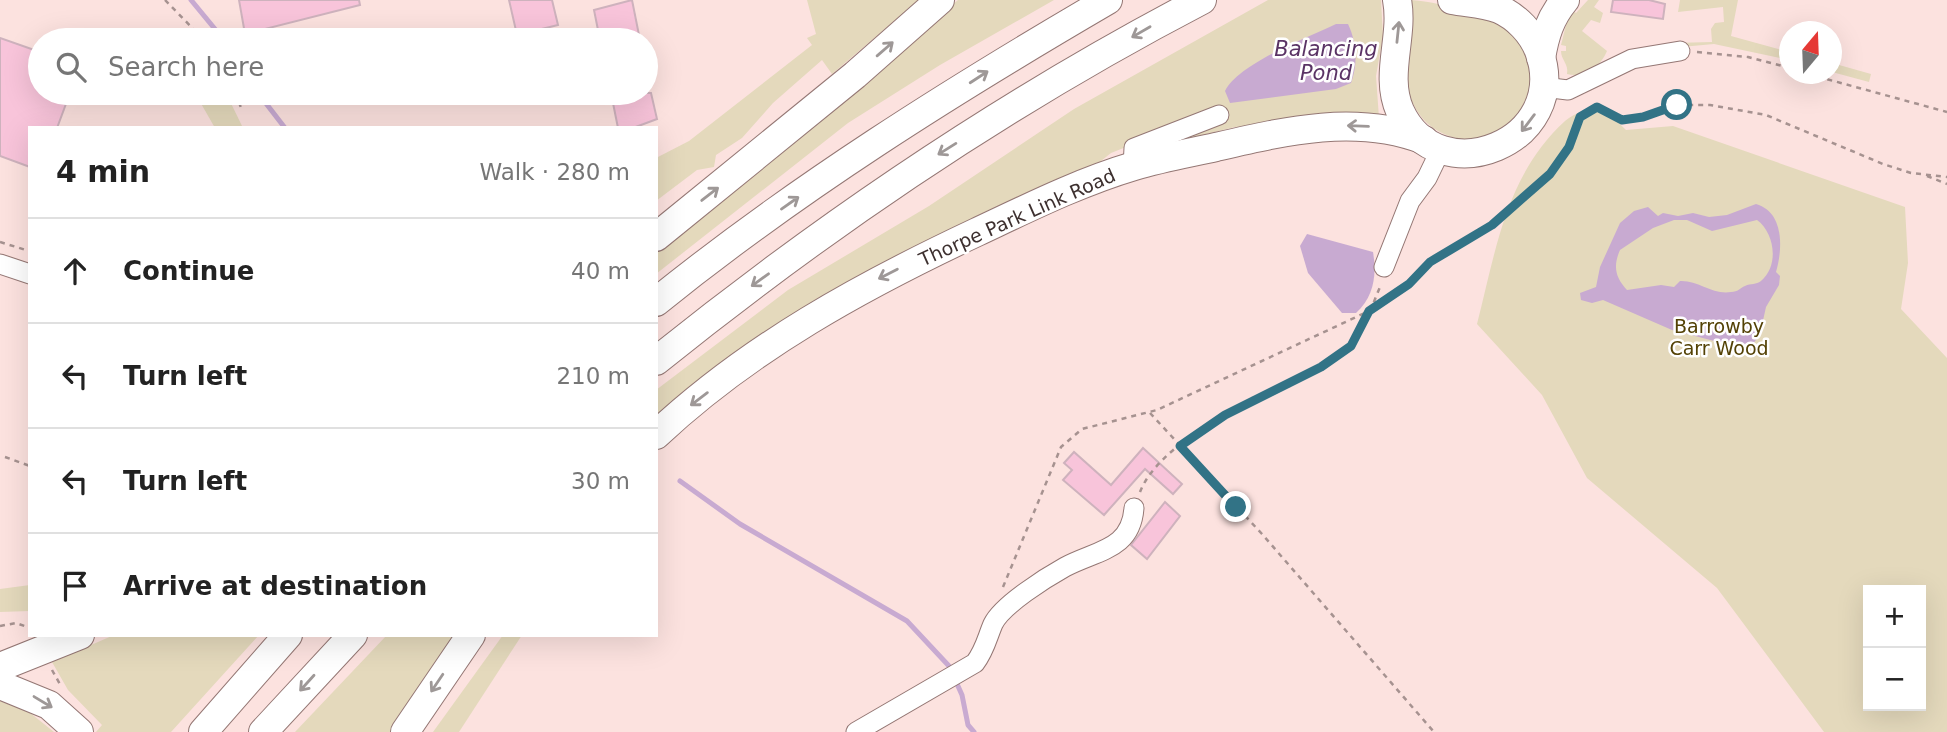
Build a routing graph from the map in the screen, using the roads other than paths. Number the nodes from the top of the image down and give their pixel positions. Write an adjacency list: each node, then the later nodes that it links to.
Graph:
1 (940, 0): 13 (highway, one-way to 1)
2 (1108, 0): 17 (highway, one-way to 2)
3 (1202, 0): 18 (highway, one-way to 18)
4 (1396, 0): 11 (highway, one-way to 4)
5 (1452, 0): 8 (highway)
6 (1565, 0): 8 (highway)
7 (1680, 51): 9 (lane)
8 (1541, 58): 9 (highway)
9 (1543, 87): 11 (highway, Thorpe Park Link Road, one-way to 11)
10 (1219, 116): 12 (lane)
11 (1433, 144): 12 (highway, Thorpe Park Link Road, one-way to 12); 16 (lane)
12 (1133, 167): 19 (highway, Thorpe Park Link Road, one-way to 19)
13 (658, 235)
14 (0, 264): 15 (lane)
15 (28, 273)
16 (1383, 275)
17 (658, 300)
18 (658, 359)
19 (658, 433)
20 (1134, 508): 32 (lane)
21 (62, 637): 25 (highway)
22 (286, 637): 29 (highway)
23 (351, 637): 30 (highway, one-way to 30)
24 (470, 637): 31 (highway, one-way to 31)
25 (36, 640): 26 (highway)
26 (0, 667)
27 (0, 685): 28 (highway, one-way to 28)
28 (79, 732)
29 (203, 732)
30 (264, 732)
31 (405, 732)
32 (856, 732)

